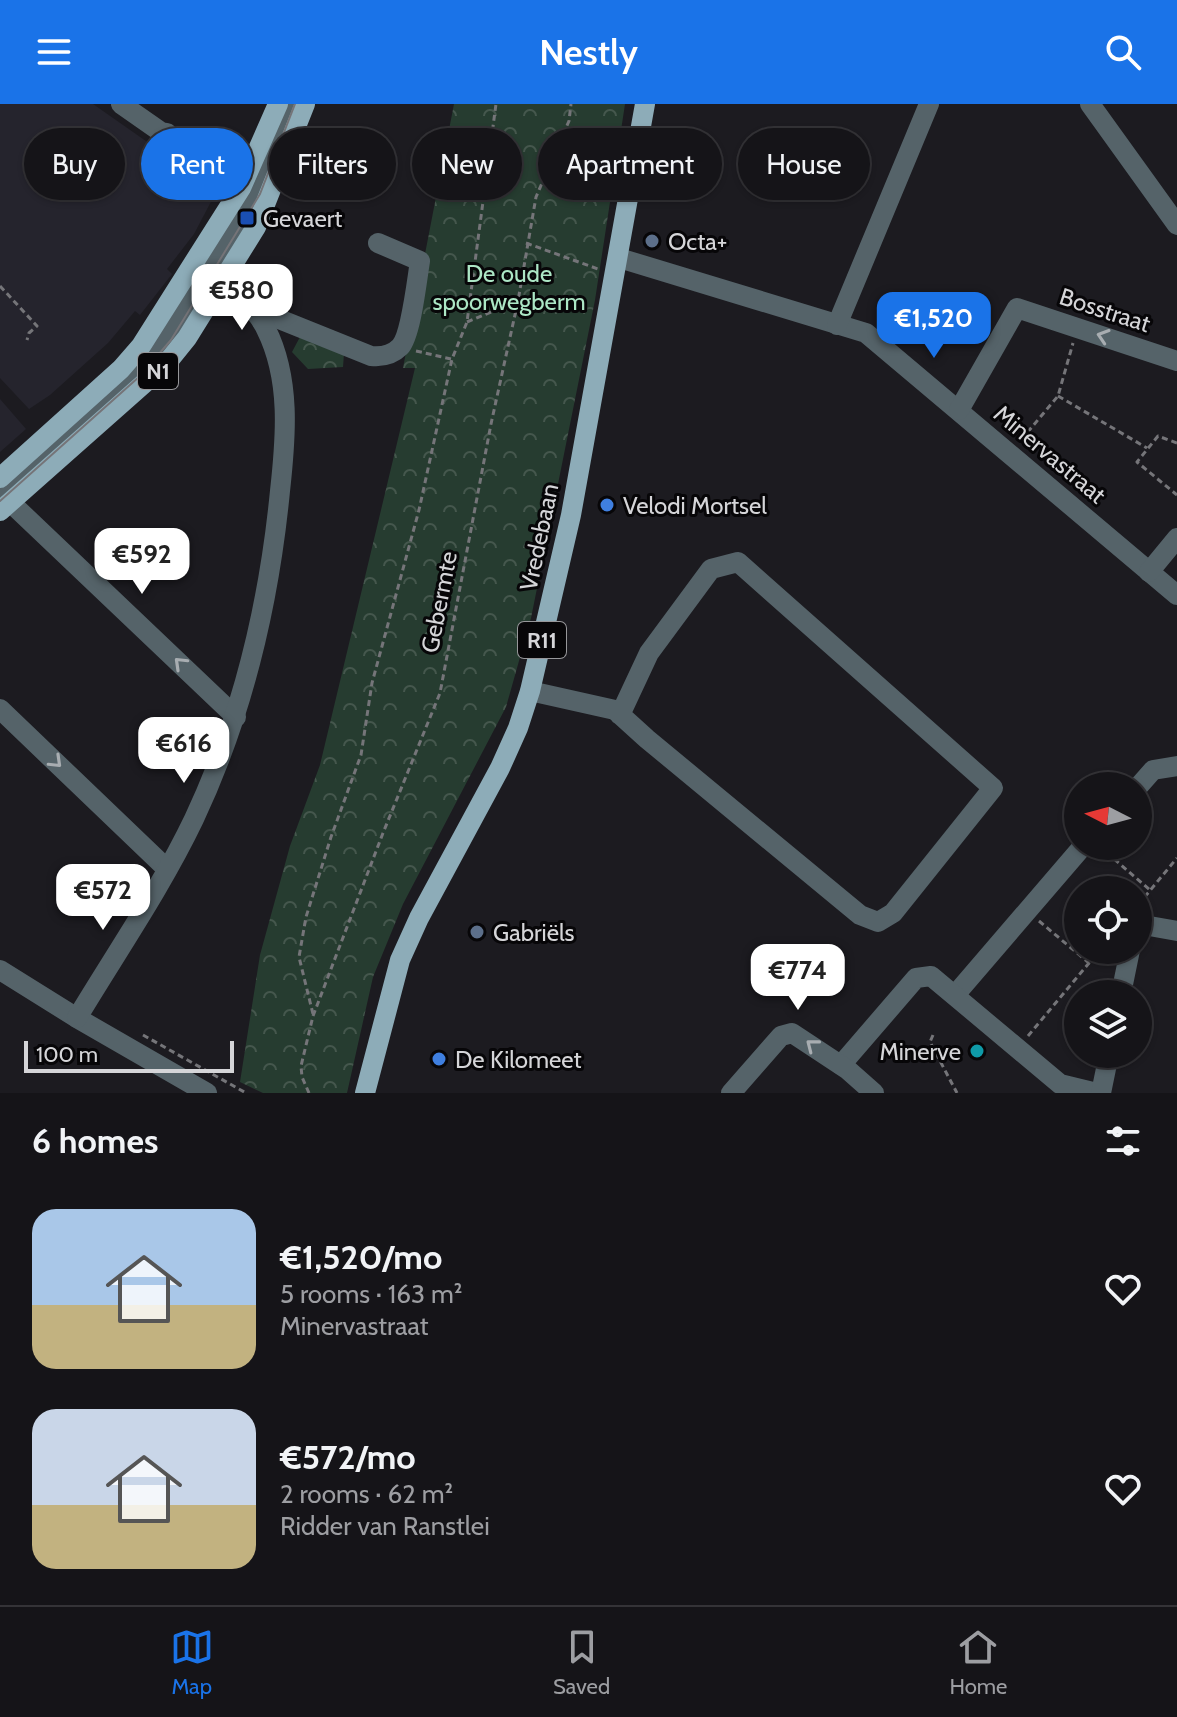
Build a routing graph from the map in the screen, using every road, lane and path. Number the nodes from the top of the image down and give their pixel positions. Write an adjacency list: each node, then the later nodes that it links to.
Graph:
1 (121, 104): 10 (street)
2 (278, 104): 11 (main road, N1)
3 (291, 104): 35 (street)
4 (305, 104): 17 (main road, N1)
5 (496, 104): 21 (path)
6 (571, 104): 15 (path, Gebermte)
7 (645, 104): 16 (main road, Vredebaan / R11)
8 (929, 104): 22 (street)
9 (1090, 104): 13 (street)
10 (155, 128)
11 (253, 161)
12 (234, 200): 33 (main road, N1)
13 (1177, 225)
14 (378, 243): 25 (street)
15 (526, 243): 16 (path); 19 (path, Gebermte)
16 (611, 260): 22 (street, Minervastraat); 39 (main road, Vredebaan / R11)
17 (224, 278): 20 (street); 35 (main road, N1)
18 (0, 286): 24 (path)
19 (518, 301): 21 (path); 58 (path, Gebermte)
20 (262, 321): 25 (street); 42 (street)
21 (467, 322): 26 (path)
22 (837, 325): 29 (street, Minervastraat)
23 (1077, 328): 27 (street, Bosstraat, one-way to 23); 28 (path); 29 (street, Bosstraat)
24 (27, 340)
25 (401, 347): 26 (path)
26 (452, 359): 58 (path)
27 (1177, 361)
28 (1058, 396): 31 (path); 32 (path)
29 (959, 410): 32 (street, Minervastraat)
30 (1177, 443): 31 (path)
31 (1147, 448): 34 (path)
32 (1010, 454): 37 (street, Minervastraat)
33 (0, 478)
34 (1177, 495)
35 (3, 503): 42 (street, one-way to 35)
36 (1177, 538): 37 (street)
37 (1149, 572): 38 (street, Minervastraat)
38 (1177, 595)
39 (530, 691): 41 (street); 67 (main road, Vredebaan / R11)
40 (0, 709): 48 (street, one-way to 48)
41 (620, 715): 41 (street)
42 (236, 717): 48 (street)
43 (1177, 766): 44 (street)
44 (1151, 772)
45 (1177, 858): 50 (path)
46 (1071, 860): 51 (street)
47 (1115, 860): 49 (path)
48 (167, 869): 59 (street)
49 (1134, 876)
50 (1152, 888)
51 (1027, 911): 54 (path); 57 (street)
52 (1152, 927): 53 (street)
53 (1177, 931)
54 (1064, 942)
55 (1088, 964): 61 (path)
56 (0, 970): 59 (street)
57 (955, 995): 61 (street); 62 (street)
58 (313, 1016): 66 (path, Gebermte)
59 (77, 1018): 65 (street)
60 (933, 1035): 70 (path)
61 (1018, 1048): 64 (street)
62 (841, 1065): 68 (street, one-way to 68); 69 (street)
63 (1105, 1068): 71 (street)
64 (1056, 1088): 71 (street)
65 (207, 1093)
66 (309, 1093)
67 (365, 1093)
68 (731, 1093)
69 (874, 1093)
70 (957, 1093)
71 (1099, 1093)

